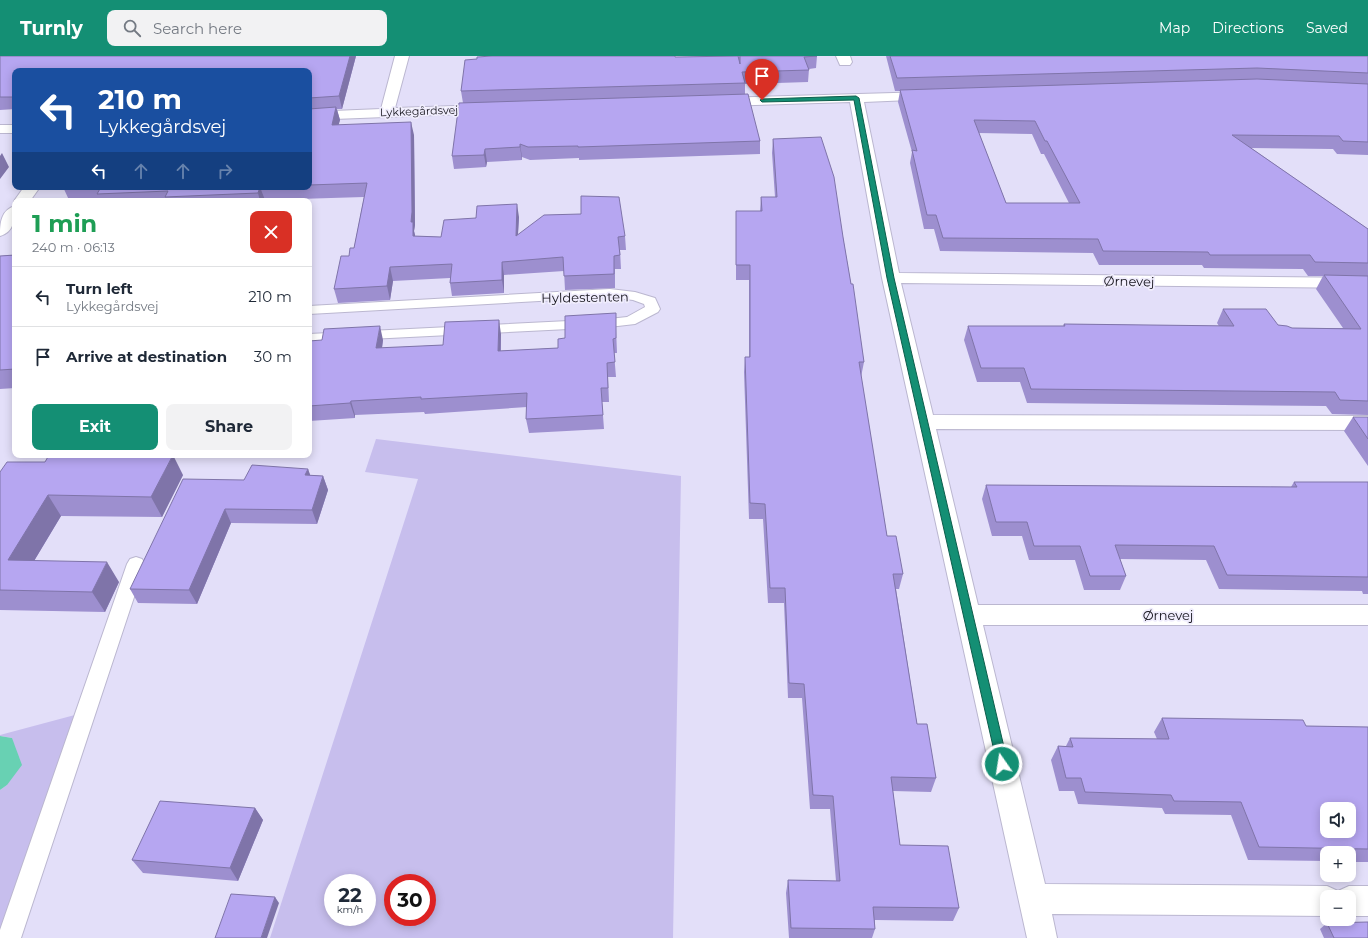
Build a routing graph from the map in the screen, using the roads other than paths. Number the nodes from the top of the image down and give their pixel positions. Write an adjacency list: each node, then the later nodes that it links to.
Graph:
1 (402, 56): 6 (street)
2 (943, 95): 3 (street)
3 (856, 98): 4 (street); 12 (street)
4 (705, 102)
5 (498, 108): 6 (street, Lykkegårdsvej)
6 (387, 112): 7 (street, Lykkegårdsvej)
7 (312, 116)
8 (0, 129): 9 (street)
9 (12, 129)
10 (12, 215): 11 (street)
11 (0, 231)
12 (891, 278): 13 (street, Ørnevej); 16 (street)
13 (1368, 283)
14 (312, 310): 15 (lane, Hyldestenten)
15 (312, 338)
16 (923, 422): 17 (street); 19 (street)
17 (1368, 423)
18 (136, 564): 25 (lane)
19 (968, 615): 20 (street, Ørnevej); 21 (street)
20 (1368, 615)
21 (1033, 899): 22 (street); 26 (street)
22 (1320, 901)
23 (1356, 901): 24 (street)
24 (1368, 901)
25 (9, 938)
26 (1042, 938)

